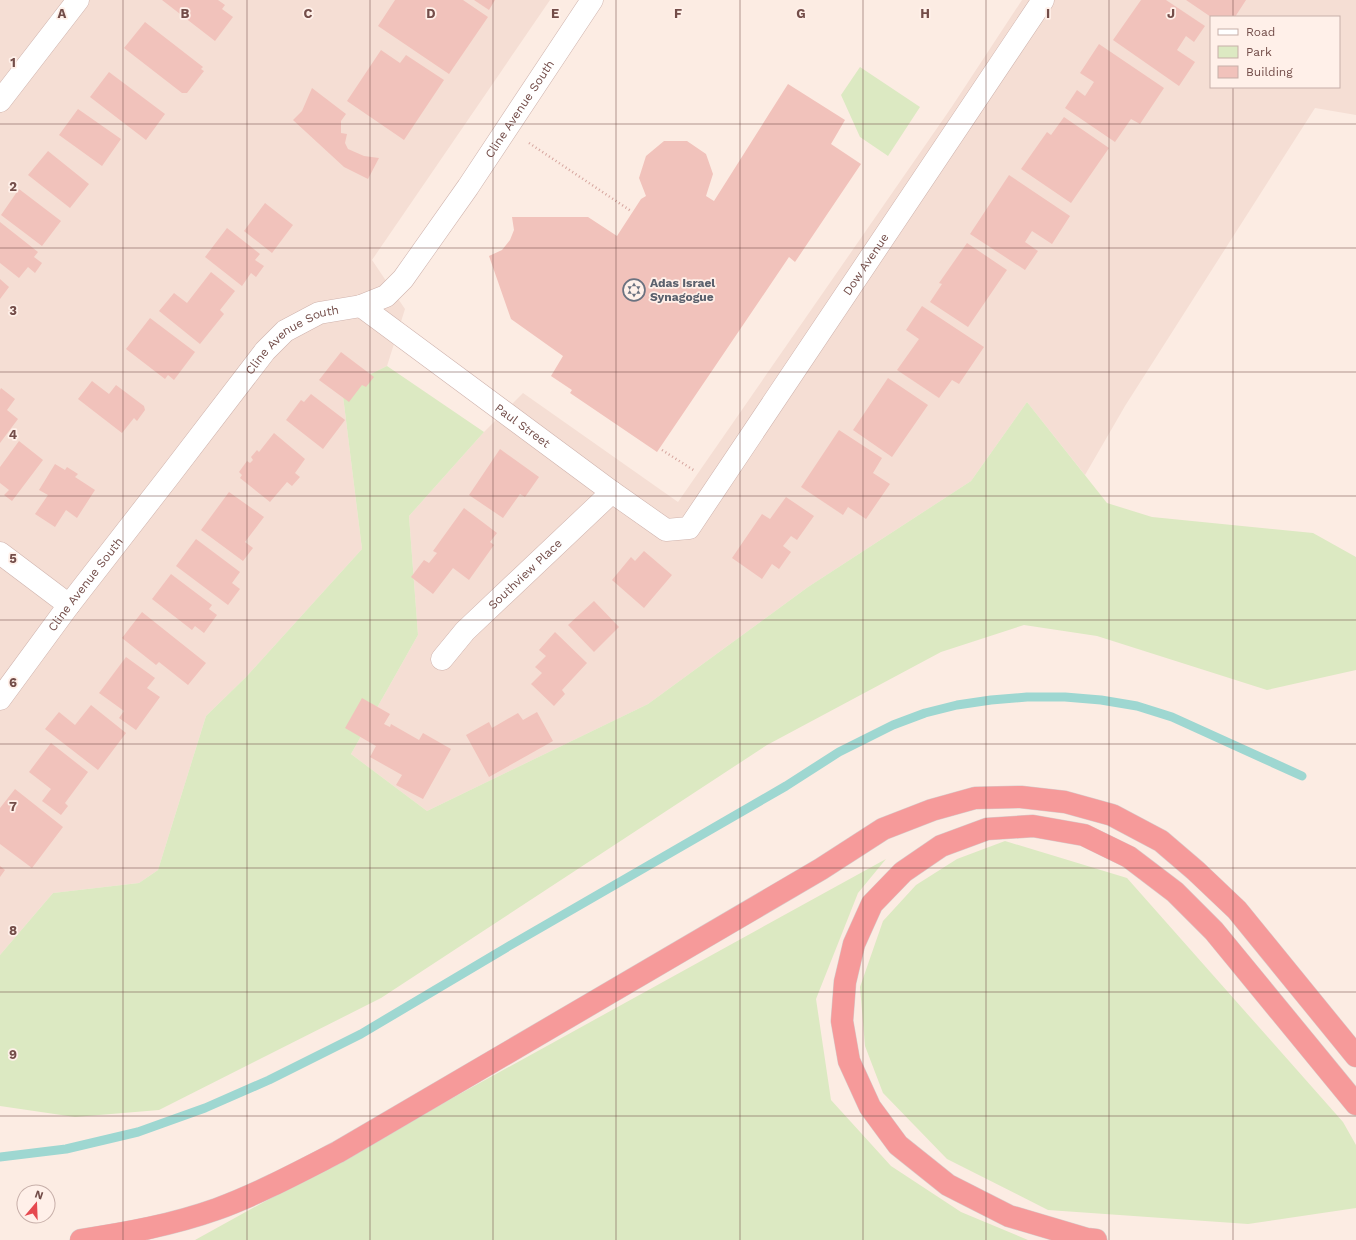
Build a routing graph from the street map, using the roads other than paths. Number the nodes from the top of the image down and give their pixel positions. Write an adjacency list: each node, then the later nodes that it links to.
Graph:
1 (78, 0): 4 (street)
2 (592, 0): 5 (street, Cline Avenue South)
3 (1043, 0): 7 (street, Dow Avenue)
4 (0, 102)
5 (360, 306): 6 (street, Paul Street); 9 (street, Cline Avenue South)
6 (612, 492): 7 (street, Paul Street); 10 (street, Southview Place)
7 (689, 528)
8 (0, 553): 9 (street)
9 (69, 605): 11 (street, Cline Avenue South)
10 (442, 660)
11 (0, 699)
12 (1356, 1056): 14 (highway)
13 (1356, 1104): 15 (highway)
14 (81, 1240)
15 (1096, 1240)

